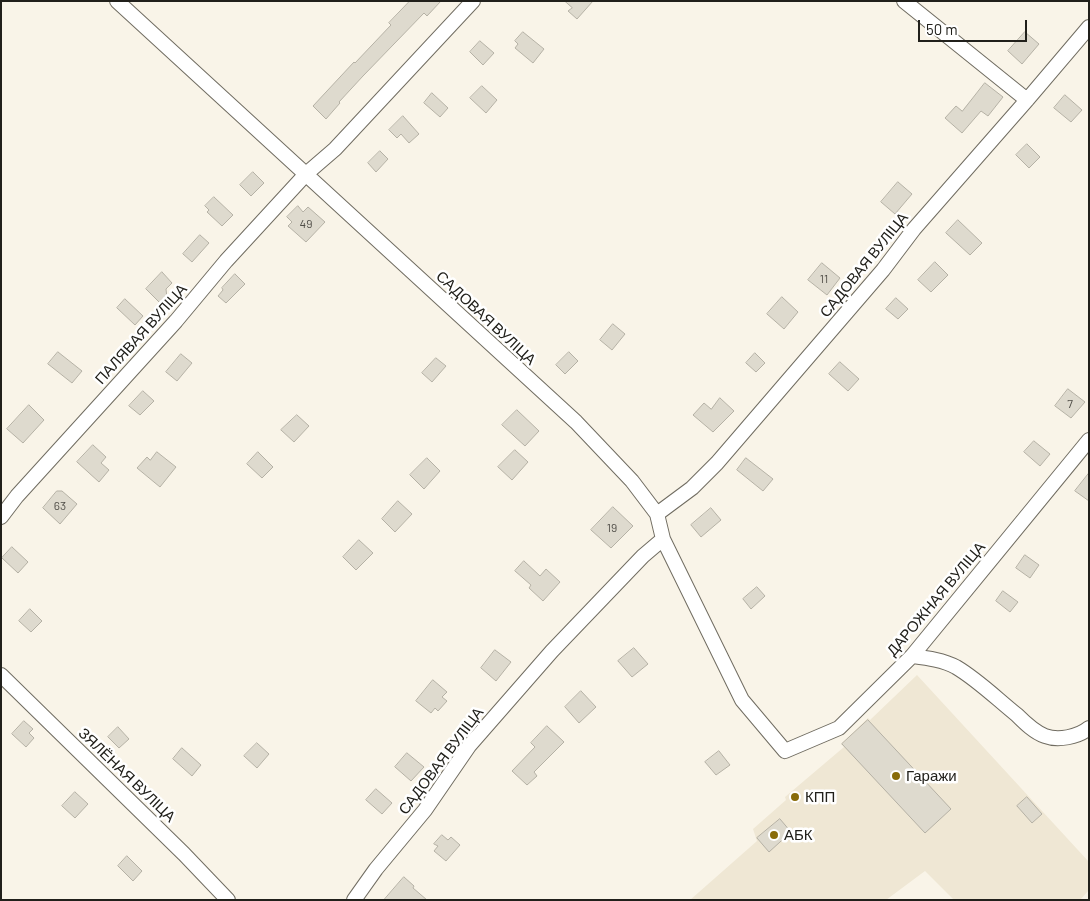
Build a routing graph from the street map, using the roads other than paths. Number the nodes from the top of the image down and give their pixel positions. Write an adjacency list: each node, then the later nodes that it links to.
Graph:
1 (117, 1): 6 (street)
2 (473, 1): 6 (street, ПАЛЯВАЯ ВУЛІЦА)
3 (904, 1): 5 (street)
4 (1089, 27): 5 (street, САДОВАЯ ВУЛІЦА)
5 (1027, 100): 8 (street, САДОВАЯ ВУЛІЦА)
6 (306, 174): 8 (street, САДОВАЯ ВУЛІЦА); 9 (street, ПАЛЯВАЯ ВУЛІЦА)
7 (1089, 440): 11 (street, ДАРОЖНАЯ ВУЛІЦА)
8 (656, 514): 10 (street, САДОВАЯ ВУЛІЦА)
9 (1, 517)
10 (663, 539): 14 (street, САДОВАЯ ВУЛІЦА); 16 (street, САДОВАЯ ВУЛІЦА)
11 (912, 656): 13 (street); 14 (street, ДАРОЖНАЯ ВУЛІЦА)
12 (1, 675): 15 (street, ЗЯЛЁНАЯ ВУЛІЦА)
13 (1089, 728)
14 (785, 751)
15 (228, 900)
16 (354, 900)

